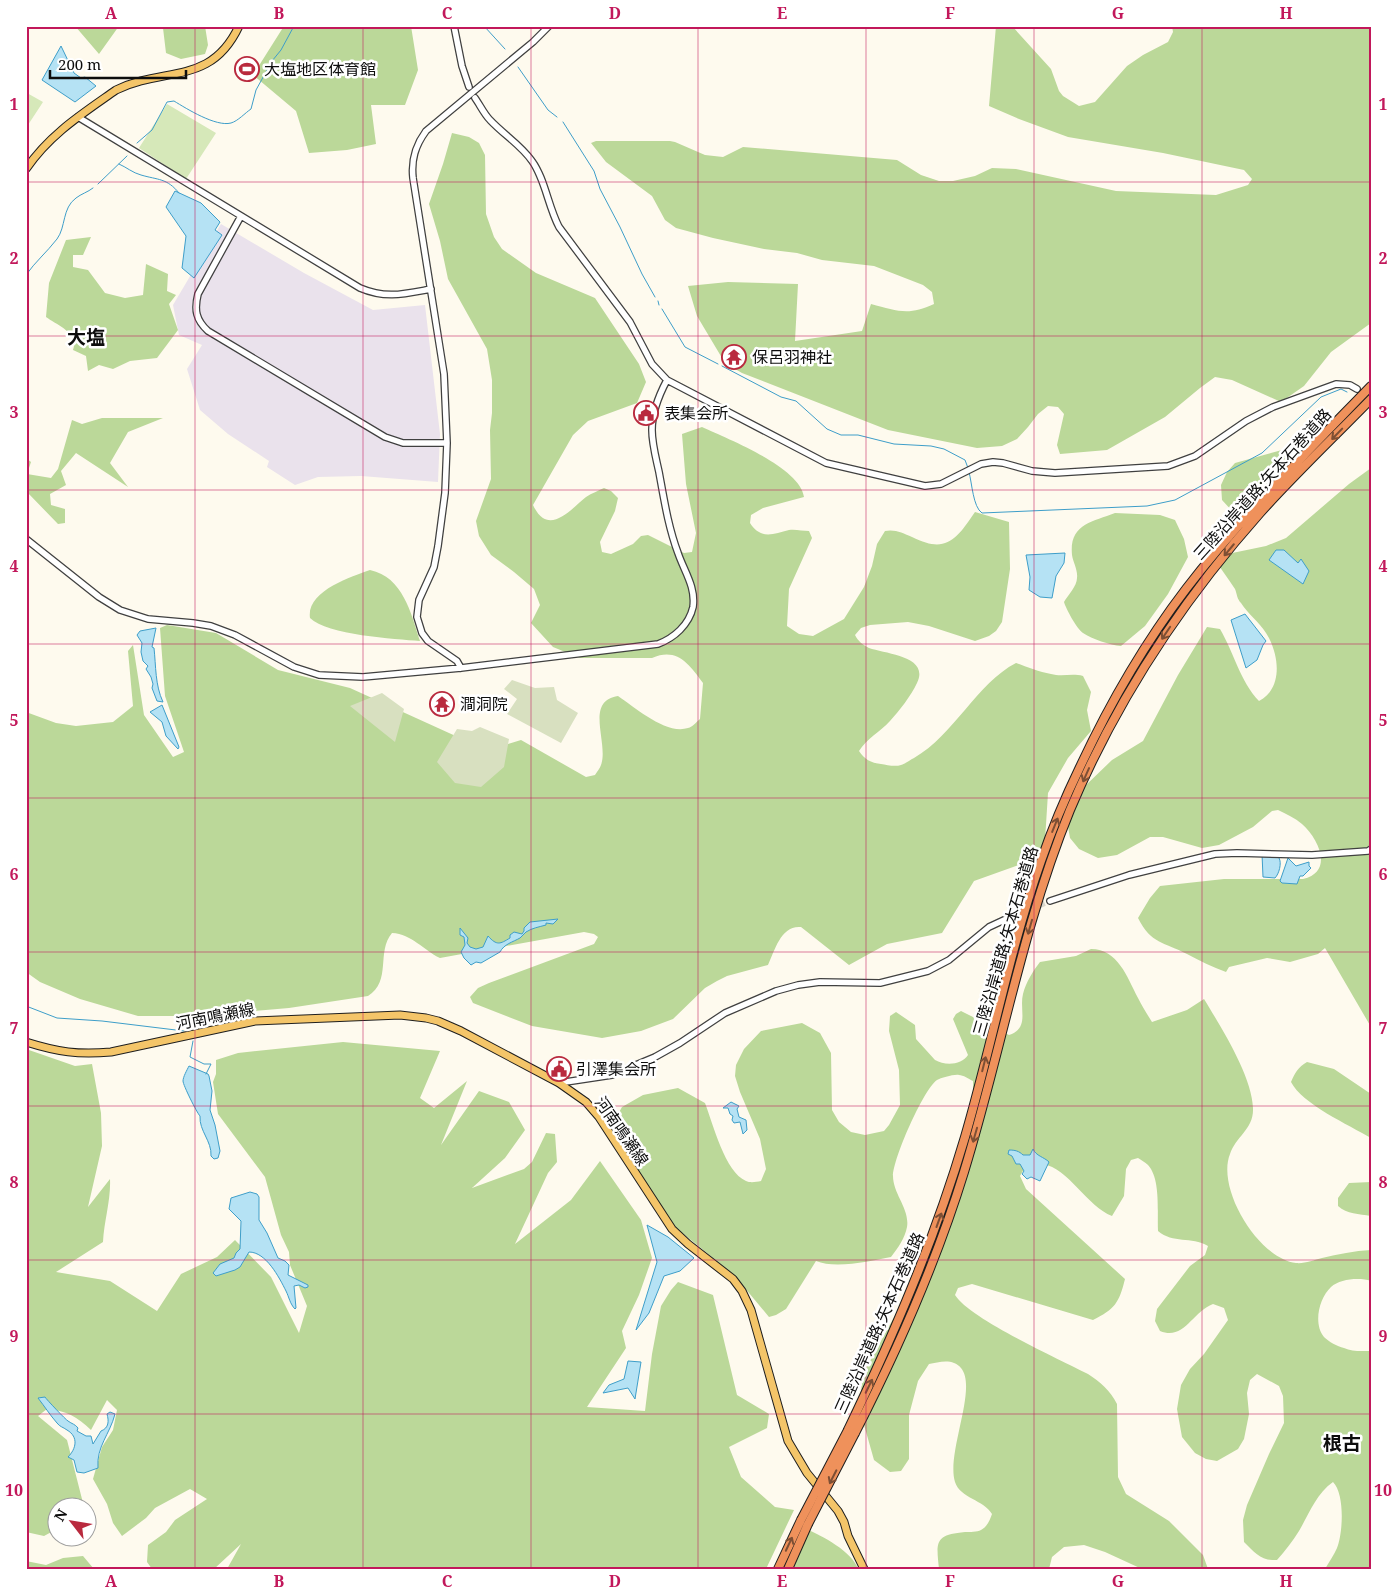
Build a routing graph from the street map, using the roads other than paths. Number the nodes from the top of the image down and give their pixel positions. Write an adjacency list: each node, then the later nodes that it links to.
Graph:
1 (239, 26): 6 (main road)
2 (454, 26): 4 (street)
3 (549, 26): 9 (street)
4 (469, 87)
5 (475, 98): 10 (street)
6 (78, 117): 7 (main road); 8 (street)
7 (26, 168)
8 (241, 216): 9 (street); 16 (street)
9 (431, 289): 16 (street)
10 (667, 380): 13 (street); 19 (street)
11 (1371, 381): 15 (highway)
12 (1371, 386): 15 (highway, 三陸沿岸道路;矢本石巻道路)
13 (1357, 389)
14 (1371, 399): 17 (highway, 三陸沿岸道路;矢本石巻道路, one-way to 17)
15 (1325, 434): 17 (highway, 三陸沿岸道路;矢本石巻道路)
16 (447, 443): 19 (street)
17 (1258, 509): 25 (highway, 三陸沿岸道路;矢本石巻道路, one-way to 25); 25 (highway, 三陸沿岸道路;矢本石巻道路, one-way to 17)
18 (26, 538): 19 (street)
19 (461, 668)
20 (1371, 849): 21 (street)
21 (1050, 901)
22 (1017, 914): 24 (street)
23 (26, 1042): 24 (main road, 河南鳴瀬線)
24 (559, 1083): 29 (main road, 河南鳴瀬線)
25 (851, 1432): 26 (highway, 三陸沿岸道路;矢本石巻道路, bridge)
26 (805, 1522): 27 (highway, 三陸沿岸道路;矢本石巻道路, one-way to 26); 28 (highway, 三陸沿岸道路;矢本石巻道路)
27 (778, 1569)
28 (788, 1569)
29 (864, 1569)

